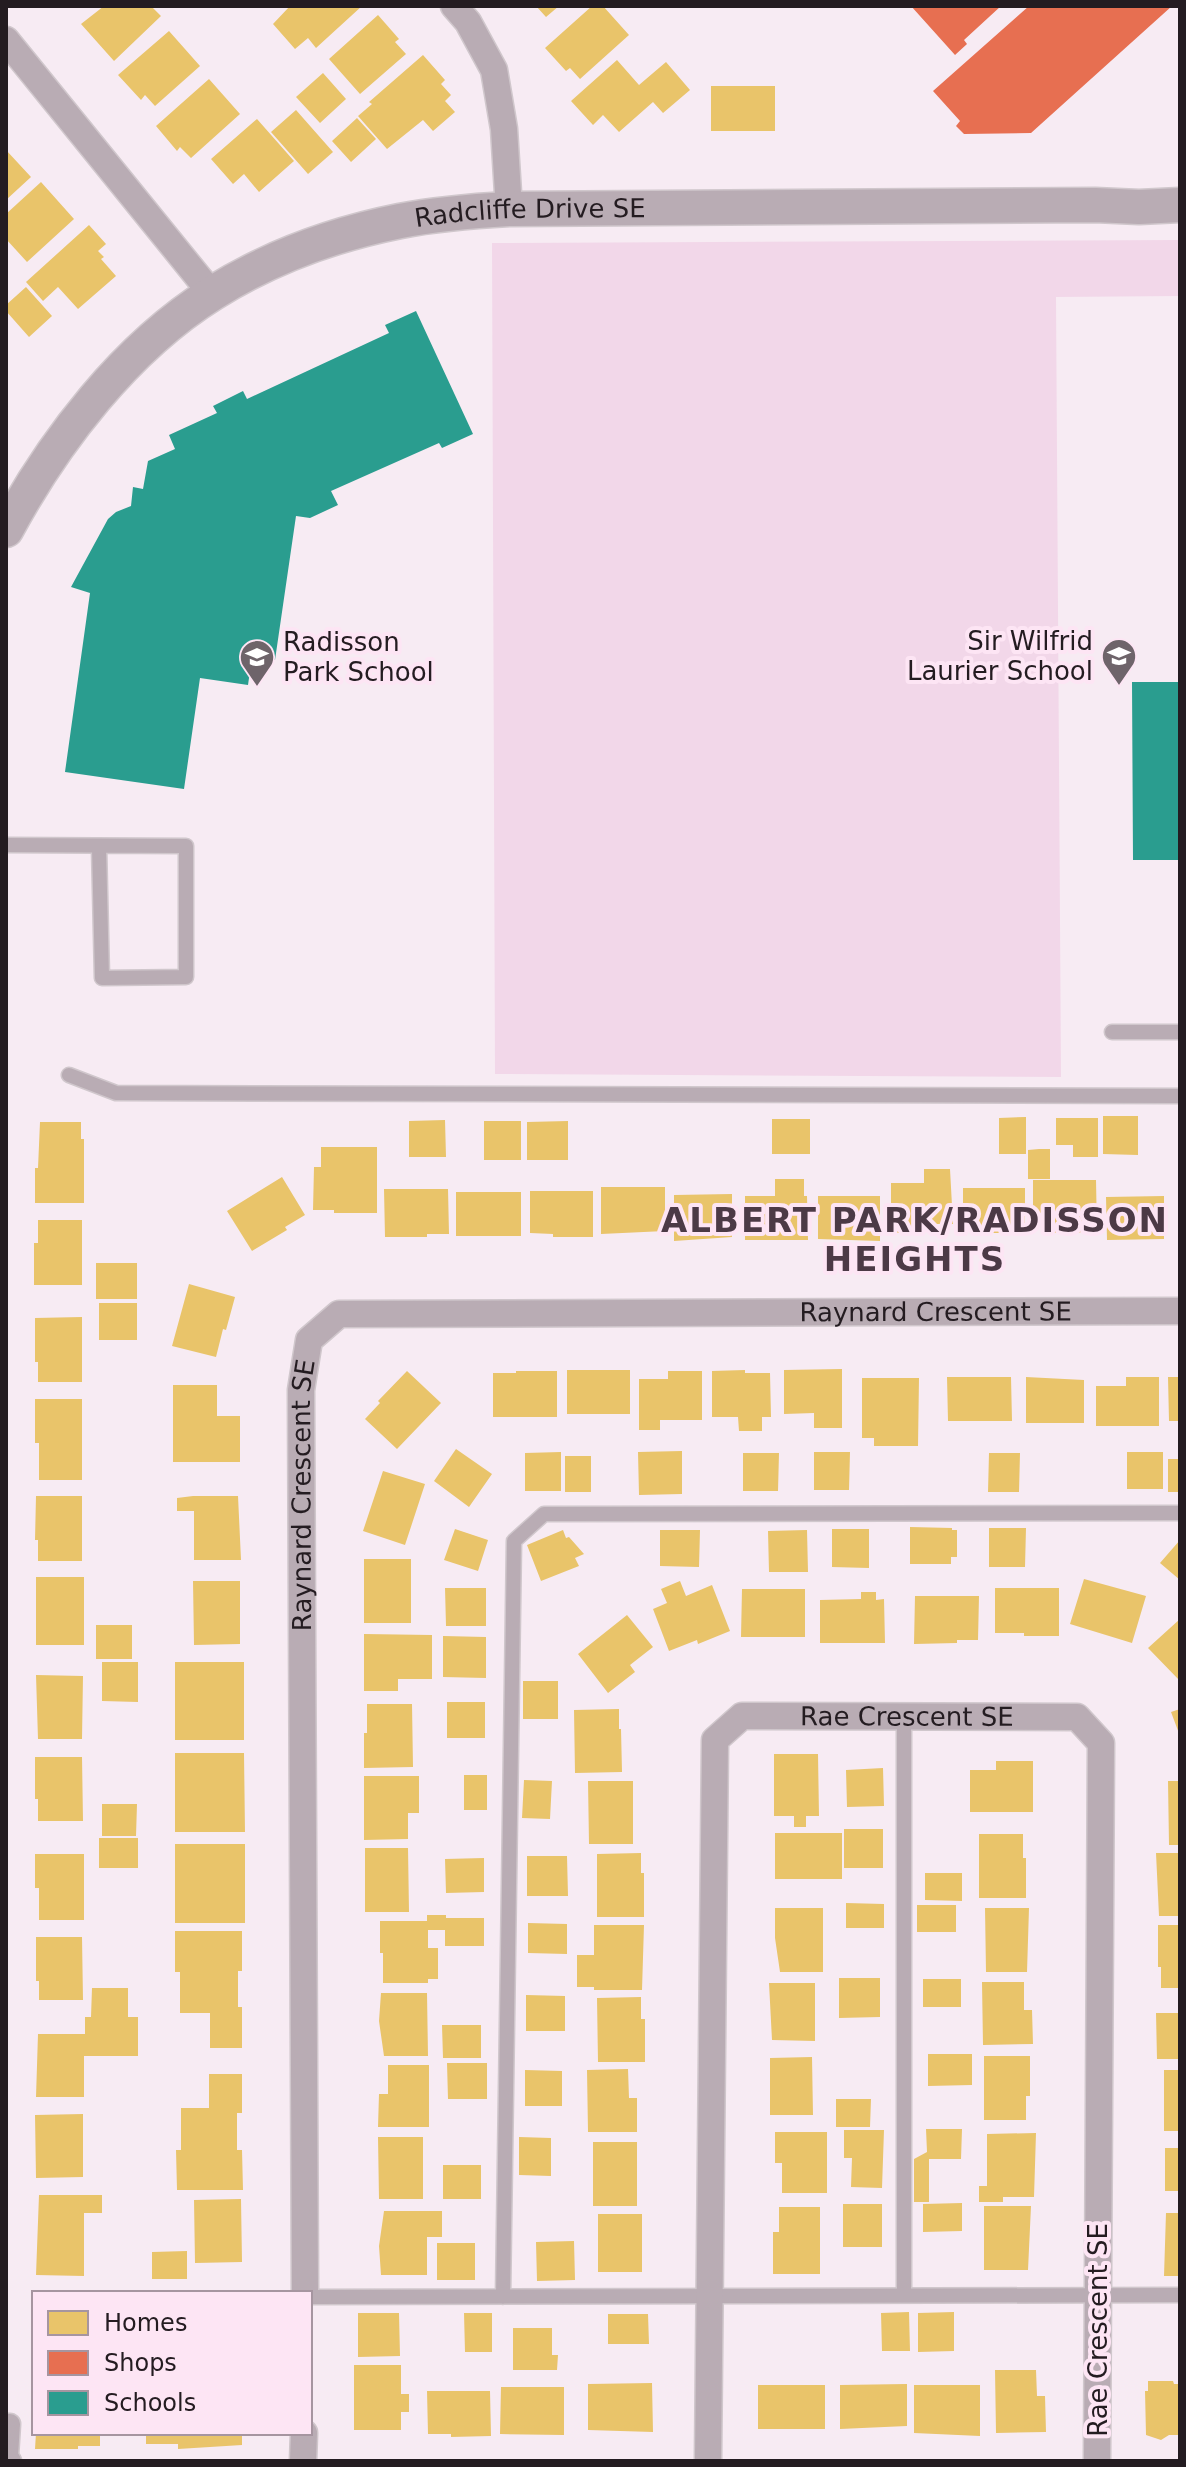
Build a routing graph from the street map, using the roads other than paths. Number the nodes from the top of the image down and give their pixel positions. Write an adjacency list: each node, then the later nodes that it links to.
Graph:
1 (454, 6): 4 (street)
2 (6, 40): 5 (street)
3 (1180, 205): 4 (street, Radcliffe Drive SE)
4 (509, 209): 5 (street, Radcliffe Drive SE)
5 (212, 294): 6 (street, Radcliffe Drive SE)
6 (6, 530)
7 (6, 845): 8 (lane)
8 (99, 847): 8 (lane)
9 (1112, 1032): 10 (lane)
10 (1180, 1032)
11 (69, 1075): 12 (lane)
12 (1180, 1096)
13 (1180, 1311): 16 (street, Raynard Crescent SE)
14 (1180, 1513): 22 (lane)
15 (904, 1716): 17 (street, Rae Crescent SE); 18 (lane); 19 (street, Rae Crescent SE)
16 (305, 2291)
17 (708, 2295): 18 (lane); 22 (lane); 27 (street, Rae Crescent SE)
18 (904, 2295): 19 (lane)
19 (1098, 2295): 20 (lane); 28 (street, Rae Crescent SE)
20 (1180, 2295)
21 (312, 2297): 22 (lane)
22 (503, 2297)
23 (6, 2424): 25 (street)
24 (304, 2435): 26 (street)
25 (11, 2461)
26 (303, 2461)
27 (708, 2461)
28 (1097, 2461)

